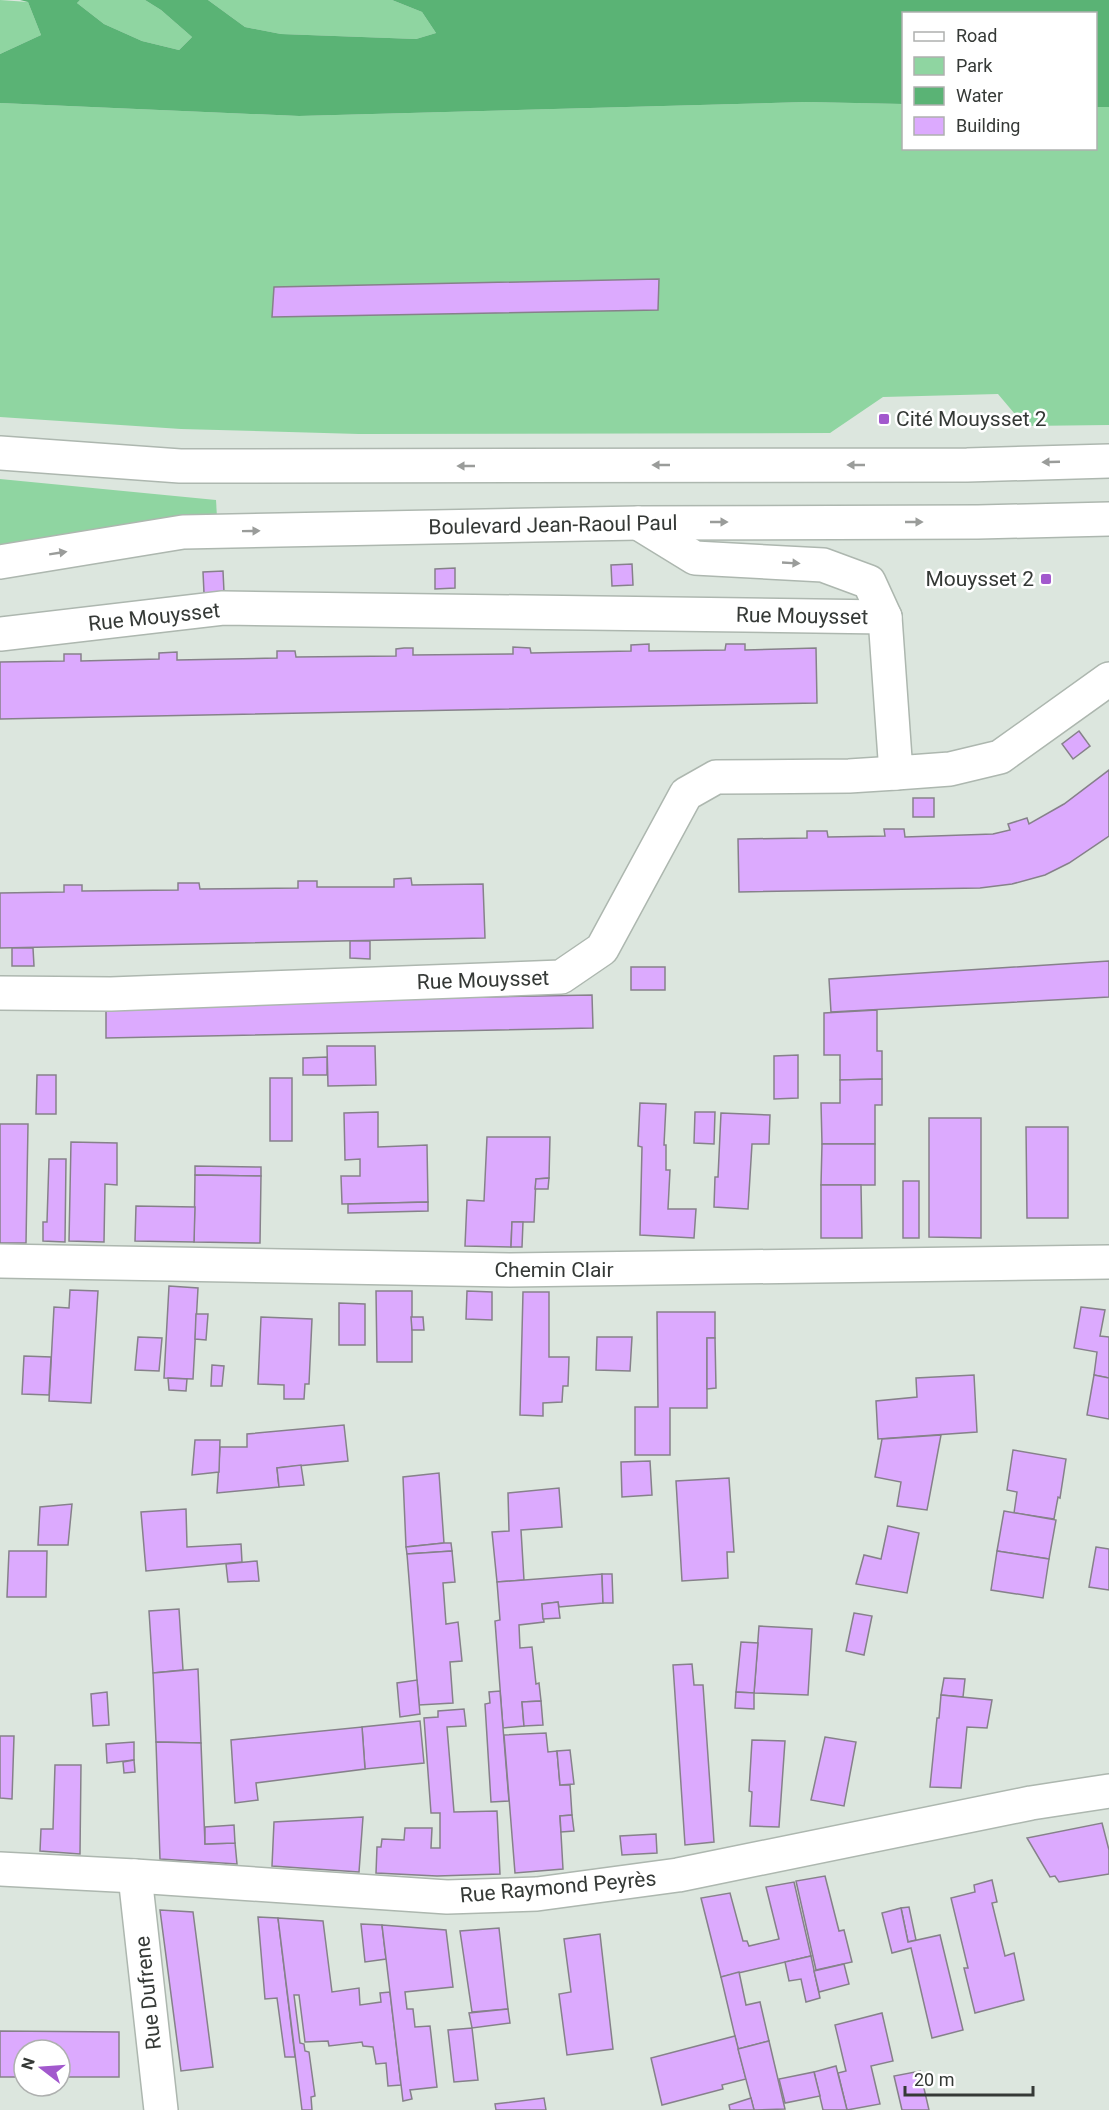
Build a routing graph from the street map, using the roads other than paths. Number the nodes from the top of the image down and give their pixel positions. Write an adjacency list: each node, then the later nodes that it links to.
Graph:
1 (0, 453): 2 (street, one-way to 1)
2 (1109, 461)
3 (1109, 519): 4 (street, Boulevard Jean-Raoul Paul, one-way to 3)
4 (638, 523): 5 (street, Boulevard Jean-Raoul Paul, one-way to 4); 6 (street, Rue Mouysset, one-way to 6)
5 (0, 562)
6 (885, 617): 7 (street, Rue Mouysset); 9 (street, Rue Mouysset)
7 (0, 634)
8 (1109, 680): 9 (street, Rue Mouysset)
9 (896, 772): 10 (street, Rue Mouysset)
10 (0, 993)
11 (0, 1261): 12 (street, Chemin Clair)
12 (1109, 1262)
13 (1109, 1791): 15 (street, Rue Raymond Peyrès)
14 (0, 1869): 15 (street, Rue Raymond Peyrès)
15 (135, 1876): 16 (street, Rue Dufrene)
16 (161, 2110)

